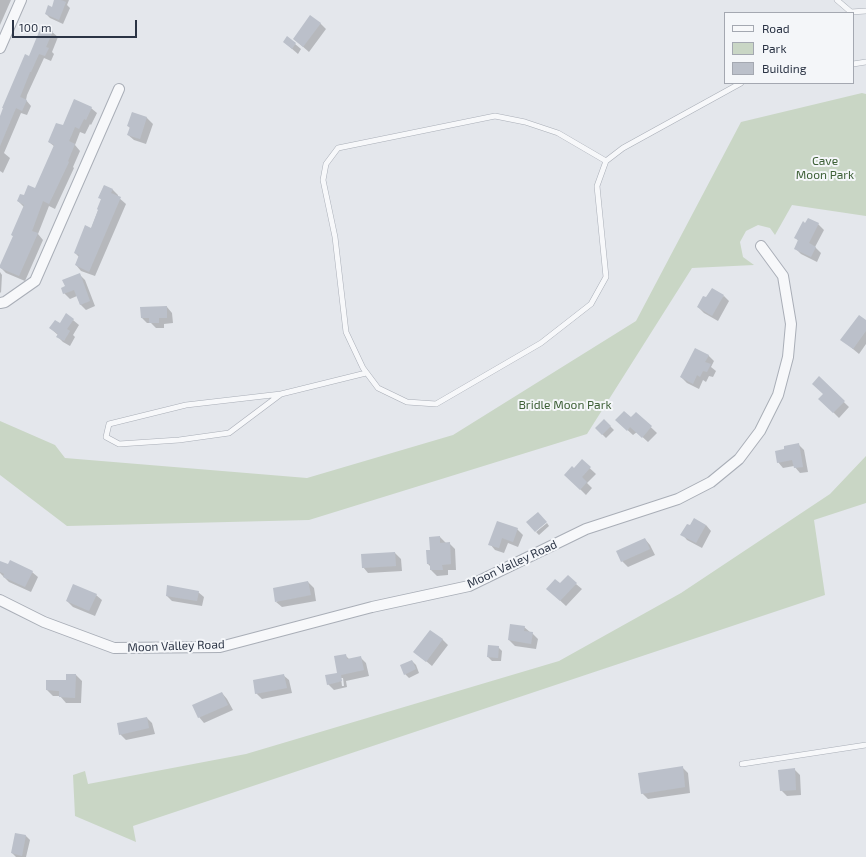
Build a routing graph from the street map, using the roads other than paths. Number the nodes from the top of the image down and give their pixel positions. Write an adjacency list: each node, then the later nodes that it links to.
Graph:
1 (21, 0): 4 (street)
2 (837, 0): 3 (lane)
3 (866, 11)
4 (0, 48)
5 (866, 62): 6 (lane)
6 (854, 64)
7 (739, 84): 9 (lane)
8 (119, 89): 11 (street)
9 (606, 161): 12 (lane); 12 (lane)
10 (761, 246): 14 (street, Moon Valley Road)
11 (0, 303)
12 (366, 373): 13 (lane)
13 (281, 394): 13 (lane)
14 (0, 600)
15 (866, 745): 16 (lane)
16 (742, 764)

